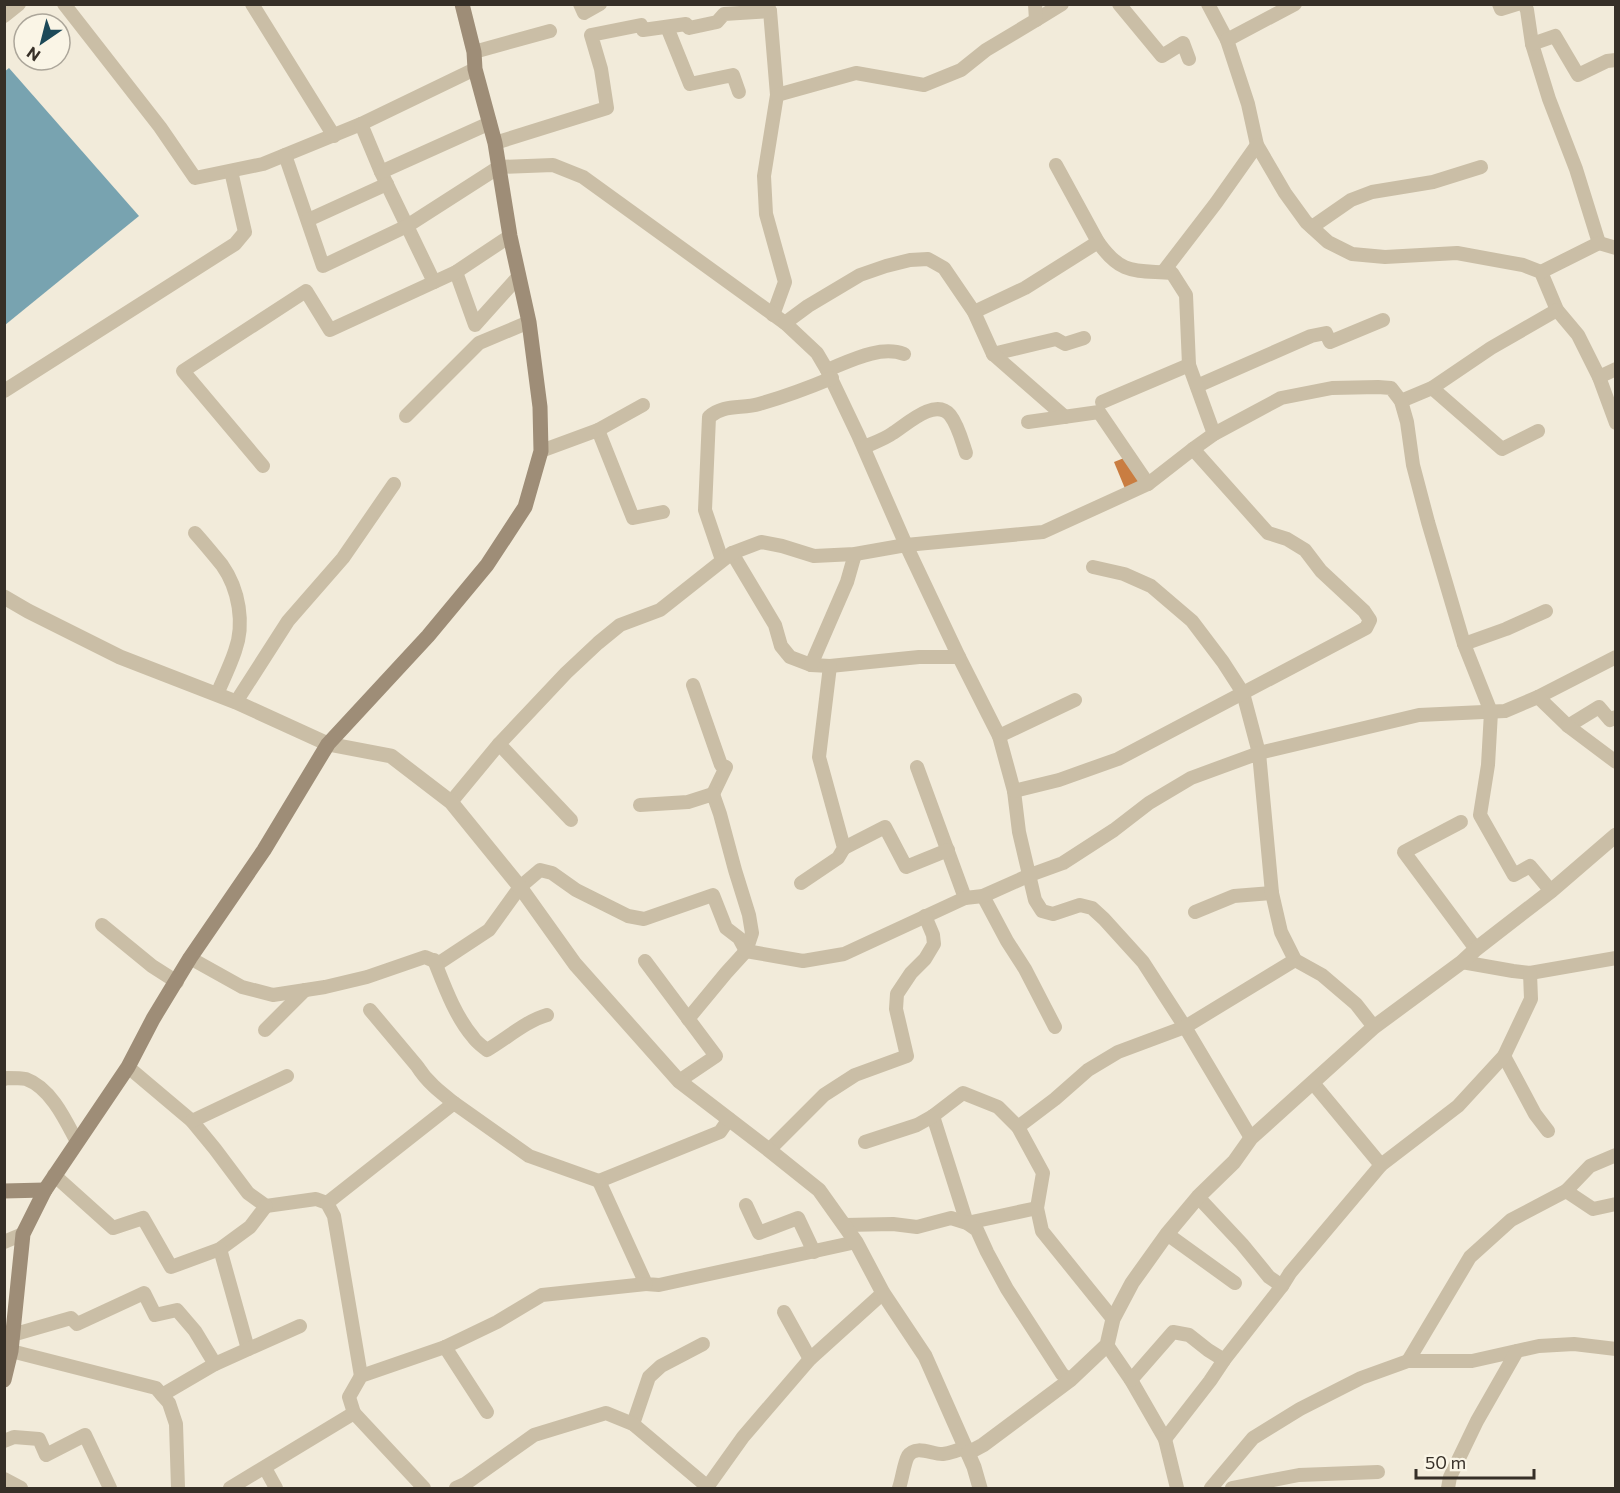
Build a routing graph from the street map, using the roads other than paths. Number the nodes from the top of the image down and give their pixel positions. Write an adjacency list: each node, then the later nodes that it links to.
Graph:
1 (19, 4): 16 (street)
2 (64, 4): 37 (street)
3 (252, 4): 30 (street)
4 (462, 4): 22 (main road)
5 (580, 4): 6 (street)
6 (600, 4)
7 (1035, 4): 17 (street)
8 (1062, 4): 17 (street)
9 (1119, 4): 23 (street)
10 (1208, 4): 20 (street)
11 (1295, 4): 20 (street)
12 (1499, 4): 13 (street)
13 (1517, 4)
14 (1524, 4): 21 (street)
15 (769, 8): 18 (street); 27 (street)
16 (4, 16)
17 (1036, 20): 27 (street)
18 (667, 27): 26 (street); 31 (street)
19 (550, 31): 22 (street)
20 (1227, 40): 32 (street)
21 (1532, 44): 24 (street); 44 (street)
22 (474, 52): 25 (main road)
23 (1189, 59)
24 (1616, 60)
25 (475, 69): 28 (main road); 29 (street)
26 (739, 92)
27 (777, 95): 53 (street)
28 (490, 123): 31 (main road); 38 (street)
29 (361, 124): 30 (street); 38 (street)
30 (334, 136): 33 (street)
31 (495, 143): 36 (main road)
32 (1257, 145): 41 (street); 47 (street)
33 (285, 155): 37 (street); 39 (street)
34 (1056, 165): 43 (street)
35 (1481, 166): 41 (street)
36 (499, 167): 40 (street); 42 (main road); 53 (street)
37 (231, 171): 65 (street)
38 (384, 178): 39 (street); 40 (street)
39 (308, 220): 40 (street)
40 (407, 226): 50 (street)
41 (1311, 227): 48 (street)
42 (510, 236): 46 (street); 49 (main road)
43 (1098, 243): 47 (street); 52 (street)
44 (1599, 243): 45 (street); 48 (street)
45 (1616, 249)
46 (456, 272): 49 (street); 50 (street)
47 (1164, 272): 59 (street)
48 (1541, 272): 51 (street)
49 (519, 276): 55 (main road)
50 (434, 282): 80 (street)
51 (1557, 310): 62 (street); 64 (street)
52 (974, 312): 53 (street); 58 (street)
53 (779, 319): 61 (street)
54 (1383, 320): 63 (street)
55 (529, 322): 69 (street); 78 (main road)
56 (1084, 338): 58 (street)
57 (904, 354): 61 (street)
58 (993, 354): 70 (street)
59 (1189, 365): 63 (street); 67 (street)
60 (1616, 369): 62 (street)
61 (830, 374): 76 (street); 87 (street)
62 (1599, 376): 72 (street)
63 (1197, 386): 75 (street)
64 (1432, 388): 66 (street); 74 (street)
65 (4, 391)
66 (1401, 401): 75 (street); 91 (street)
67 (1102, 402)
68 (643, 405): 73 (street)
69 (406, 416)
70 (1065, 417): 71 (street); 82 (street)
71 (1028, 422)
72 (1616, 423)
73 (598, 430): 78 (street); 83 (street)
74 (1538, 431)
75 (1214, 434): 77 (street)
76 (864, 447): 79 (street); 85 (street)
77 (1193, 449): 82 (street); 97 (street)
78 (541, 451): 106 (main road)
79 (966, 453)
80 (263, 466)
81 (394, 484): 101 (street)
82 (1148, 484): 85 (street)
83 (663, 512)
84 (195, 533): 98 (street)
85 (906, 545): 86 (street); 92 (street)
86 (855, 554): 87 (street); 94 (street)
87 (727, 557): 94 (street); 107 (street)
88 (1092, 567): 97 (street)
89 (4, 597): 98 (street)
90 (1546, 611): 91 (street)
91 (1464, 644): 102 (street)
92 (959, 657): 95 (street); 105 (street)
93 (1616, 657): 99 (street)
94 (811, 665): 95 (street)
95 (830, 666): 118 (street)
96 (693, 685): 112 (street)
97 (1243, 693): 108 (street); 111 (street)
98 (217, 694): 101 (street)
99 (1538, 697): 102 (street); 104 (street)
100 (1074, 700): 105 (street)
101 (236, 702): 106 (street)
102 (1491, 712): 108 (street); 123 (street)
103 (1616, 717): 104 (street)
104 (1568, 726): 109 (street)
105 (999, 736): 111 (street)
106 (328, 744): 113 (street); 132 (main road)
107 (499, 744): 113 (street); 115 (street)
108 (1259, 753): 120 (street); 124 (street)
109 (1616, 762)
110 (917, 767): 119 (street)
111 (1014, 791): 120 (street)
112 (713, 794): 114 (street); 131 (street)
113 (451, 802): 122 (street)
114 (640, 805)
115 (571, 820)
116 (1461, 822): 130 (street)
117 (1614, 838): 123 (street)
118 (844, 848): 119 (street); 121 (street)
119 (948, 850): 126 (street)
120 (1030, 875): 125 (street); 145 (street)
121 (801, 883)
122 (520, 887): 131 (street); 134 (street); 152 (street)
123 (1551, 891): 130 (street)
124 (1272, 893): 127 (street); 135 (street)
125 (983, 896): 126 (street); 144 (street)
126 (965, 898): 128 (street)
127 (1195, 912)
128 (925, 916): 131 (street); 163 (street)
129 (102, 925): 139 (street)
130 (1476, 949): 137 (street)
131 (746, 951): 143 (street)
132 (190, 958): 139 (main road); 140 (street)
133 (1616, 958): 138 (street)
134 (434, 960): 140 (street); 142 (street)
135 (1295, 960): 145 (street); 146 (street)
136 (645, 961): 143 (street)
137 (1462, 962): 138 (street); 146 (street)
138 (1530, 973): 148 (street)
139 (177, 982): 149 (main road)
140 (305, 990): 147 (street)
141 (370, 1010): 154 (street)
142 (547, 1015)
143 (688, 1019): 152 (street)
144 (1055, 1027)
145 (1185, 1027): 158 (street); 160 (street)
146 (1374, 1027): 153 (street)
147 (265, 1030)
148 (1504, 1056): 159 (street); 165 (street)
149 (128, 1067): 157 (street); 161 (main road)
150 (287, 1076): 157 (street)
151 (4, 1079): 161 (street)
152 (679, 1081): 156 (street)
153 (1313, 1083): 160 (street); 165 (street)
154 (454, 1103): 167 (street); 172 (street)
155 (933, 1116): 158 (street); 162 (street); 177 (street)
156 (729, 1119): 163 (street); 167 (street)
157 (192, 1121): 175 (street)
158 (1018, 1126): 176 (street)
159 (1548, 1131)
160 (1251, 1138): 171 (street)
161 (77, 1142): 166 (main road)
162 (865, 1142)
163 (769, 1150): 178 (street)
164 (1616, 1155): 170 (street)
165 (1381, 1165): 187 (street)
166 (54, 1174): 168 (main road); 183 (street)
167 (599, 1181): 186 (street)
168 (45, 1190): 169 (main road); 179 (main road)
169 (4, 1191)
170 (1566, 1191): 174 (street); 202 (street)
171 (1198, 1197): 180 (street); 187 (street)
172 (327, 1203): 175 (street); 204 (street)
173 (746, 1204): 184 (street)
174 (1616, 1204)
175 (266, 1206): 183 (street)
176 (1037, 1208): 177 (street); 190 (street)
177 (967, 1223): 178 (street); 206 (street)
178 (844, 1226): 182 (street)
179 (23, 1234): 181 (street); 192 (main road)
180 (1167, 1234): 185 (street); 190 (street)
181 (4, 1242)
182 (856, 1242): 184 (street); 188 (street)
183 (220, 1249): 196 (street)
184 (814, 1252): 186 (street)
185 (1235, 1283)
186 (646, 1284): 195 (street)
187 (1282, 1286): 201 (street)
188 (883, 1293): 200 (street); 214 (street)
189 (784, 1312): 200 (street)
190 (1113, 1319): 194 (street)
191 (300, 1326): 196 (street)
192 (12, 1335): 199 (main road); 203 (street)
193 (703, 1344): 211 (street)
194 (1107, 1345): 206 (street); 207 (street)
195 (445, 1347): 204 (street); 209 (street)
196 (248, 1349): 203 (street)
197 (1616, 1349): 198 (street)
198 (1517, 1351): 202 (street); 231 (street)
199 (11, 1352): 205 (main road); 208 (street)
200 (810, 1359): 218 (street)
201 (1224, 1360): 207 (street); 212 (street)
202 (1408, 1360): 229 (street)
203 (215, 1364): 208 (street)
204 (361, 1376): 210 (street)
205 (4, 1380)
206 (1070, 1380): 214 (street)
207 (1131, 1380): 212 (street)
208 (162, 1395): 221 (street)
209 (487, 1412)
210 (354, 1413): 215 (street); 224 (street)
211 (633, 1424): 218 (street); 225 (street)
212 (1165, 1439): 228 (street)
213 (4, 1441): 220 (street)
214 (967, 1450): 226 (street); 227 (street)
215 (265, 1468): 222 (street); 223 (street)
216 (1378, 1472): 230 (street)
217 (4, 1479): 219 (street)
218 (708, 1487)
219 (21, 1488)
220 (111, 1488)
221 (178, 1488)
222 (230, 1488)
223 (276, 1488)
224 (424, 1488)
225 (456, 1488)
226 (899, 1488)
227 (980, 1488)
228 (1176, 1488)
229 (1211, 1488)
230 (1232, 1488)
231 (1448, 1488)

